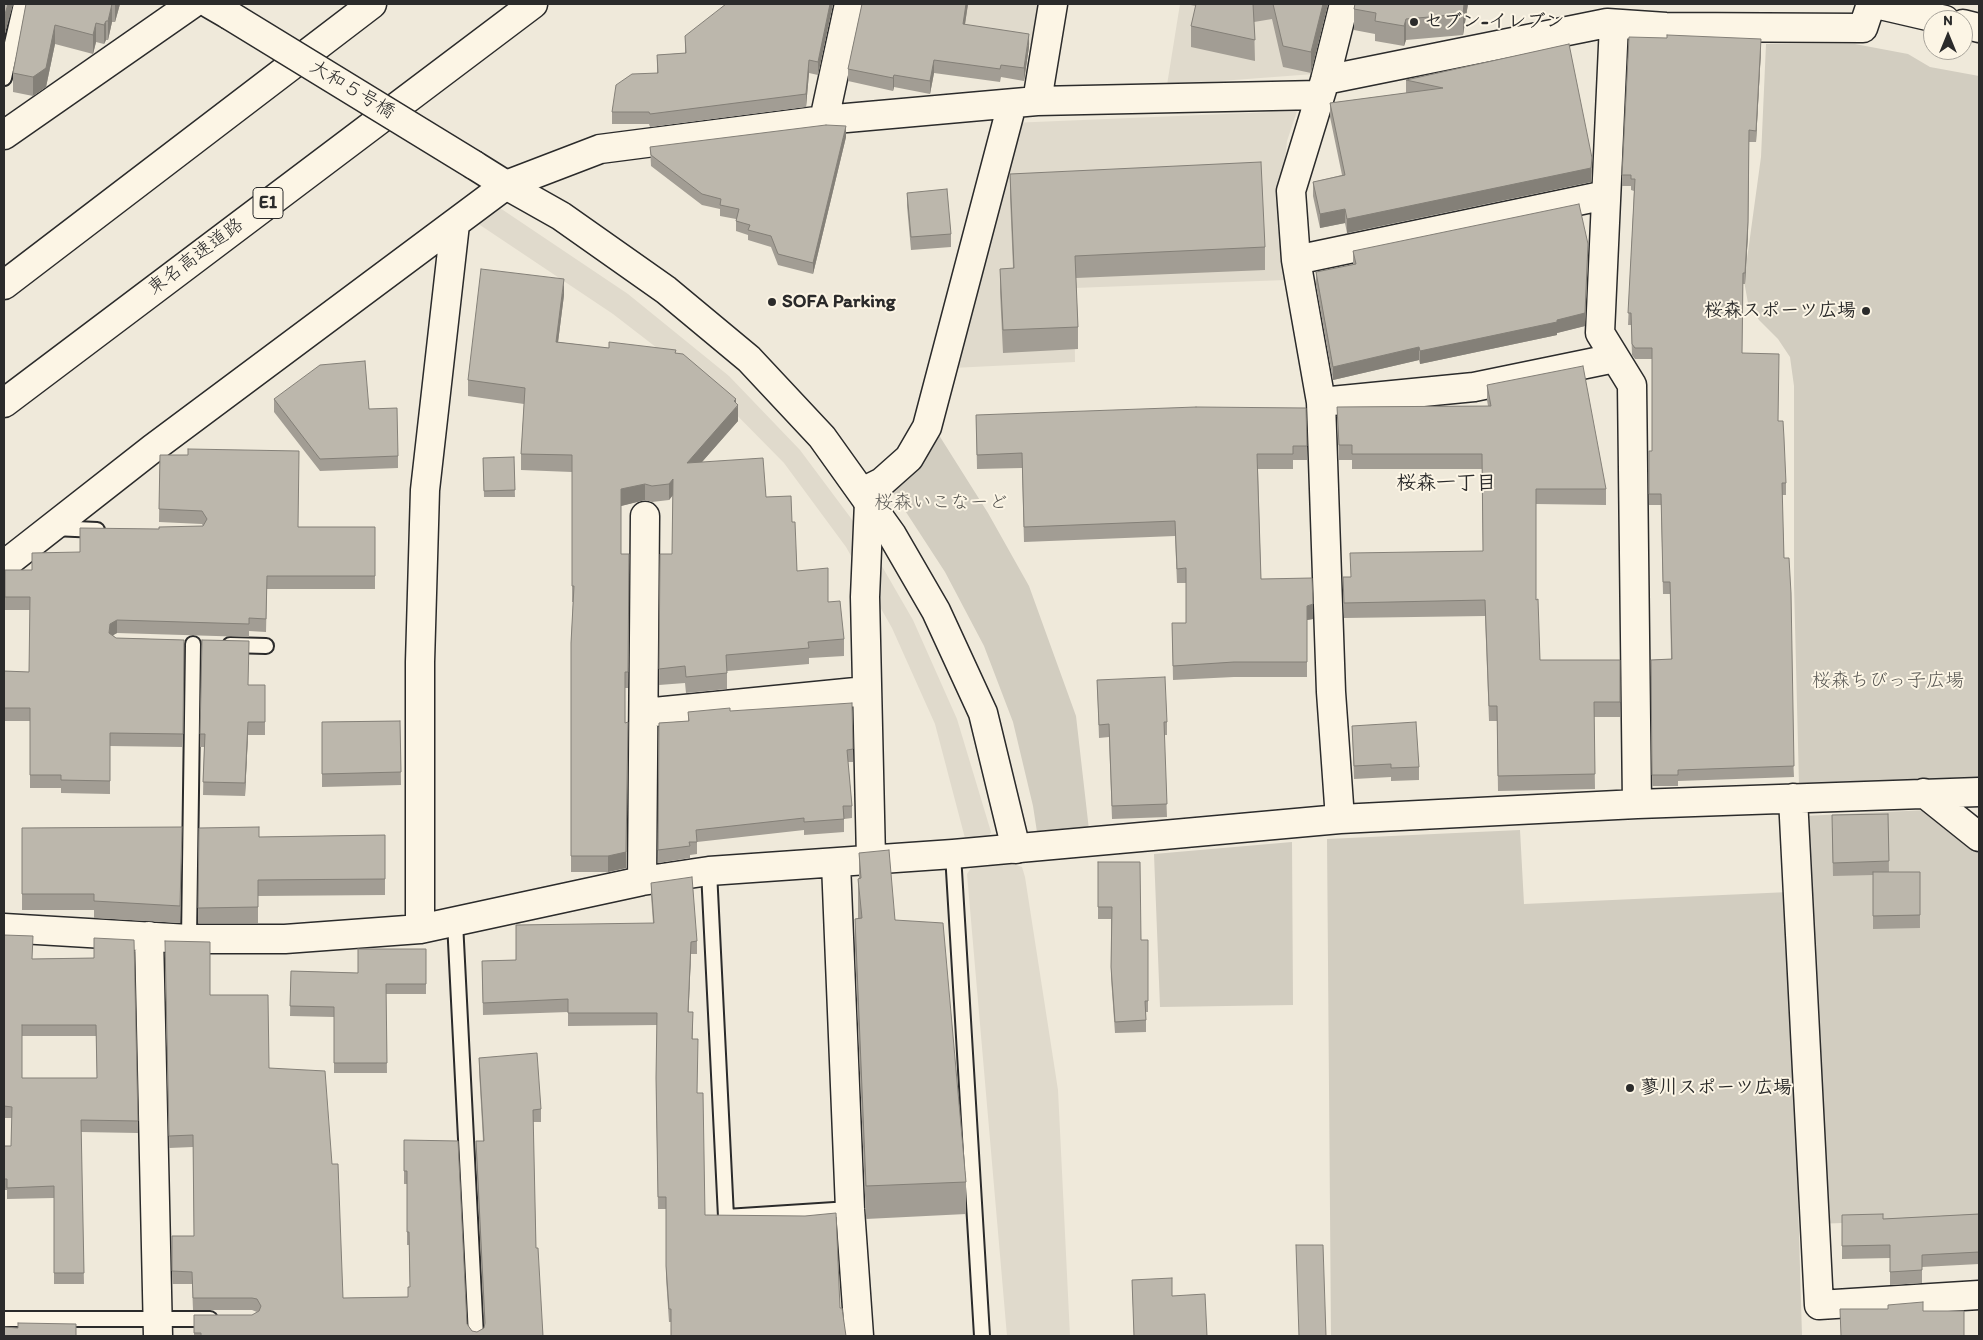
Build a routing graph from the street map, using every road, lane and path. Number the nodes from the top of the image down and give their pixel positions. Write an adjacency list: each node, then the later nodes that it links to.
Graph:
1 (21, 4): 14 (lane)
2 (192, 4): 18 (main road)
3 (372, 4): 23 (main road)
4 (533, 4): 26 (main road, 東名高速道路 / E1)
5 (849, 4): 17 (main road)
6 (1053, 4): 16 (main road)
7 (1344, 4): 15 (main road)
8 (1871, 4): 11 (main road)
9 (1876, 4): 12 (main road)
10 (220, 9): 19 (main road, 大和５号橋, bridge)
11 (1669, 15): 13 (main road)
12 (1923, 15)
13 (1614, 24): 15 (main road); 20 (main road)
14 (4, 78)
15 (1322, 87): 16 (main road); 22 (main road)
16 (1025, 102): 17 (main road); 27 (main road)
17 (824, 120): 19 (main road)
18 (4, 135)
19 (506, 186): 21 (main road); 27 (main road, 大和５号橋)
20 (1606, 195): 22 (main road); 24 (main road)
21 (455, 224): 29 (main road); 49 (main road)
22 (1296, 260): 25 (main road)
23 (4, 285)
24 (1616, 358): 25 (main road); 38 (main road)
25 (1321, 402): 39 (main road)
26 (4, 403)
27 (866, 497): 33 (main road); 41 (main road, 大和５号橋)
28 (645, 516): 34 (main road)
29 (51, 528): 30 (lane); 31 (main road)
30 (110, 530)
31 (4, 565)
32 (266, 646): 51 (lane)
33 (866, 691): 34 (main road); 43 (main road)
34 (644, 713): 46 (main road)
35 (1979, 792): 36 (main road)
36 (1924, 793): 37 (main road); 40 (main road)
37 (1793, 798): 38 (main road); 53 (main road)
38 (1637, 804): 39 (main road)
39 (1340, 819): 41 (main road)
40 (1979, 837)
41 (1016, 849): 42 (main road)
42 (953, 854): 43 (main road); 59 (lane)
43 (871, 859): 44 (main road)
44 (836, 863): 45 (main road); 52 (main road)
45 (709, 871): 46 (main road); 52 (lane)
46 (642, 881): 47 (main road)
47 (455, 922): 49 (main road); 57 (lane)
48 (4, 928): 50 (main road)
49 (420, 929): 51 (main road)
50 (148, 936): 51 (main road); 56 (main road)
51 (189, 939)
52 (850, 1209): 58 (main road)
53 (1979, 1295)
54 (4, 1319): 56 (lane)
55 (224, 1319): 56 (lane)
56 (157, 1328)
57 (476, 1336)
58 (860, 1336)
59 (982, 1336)

